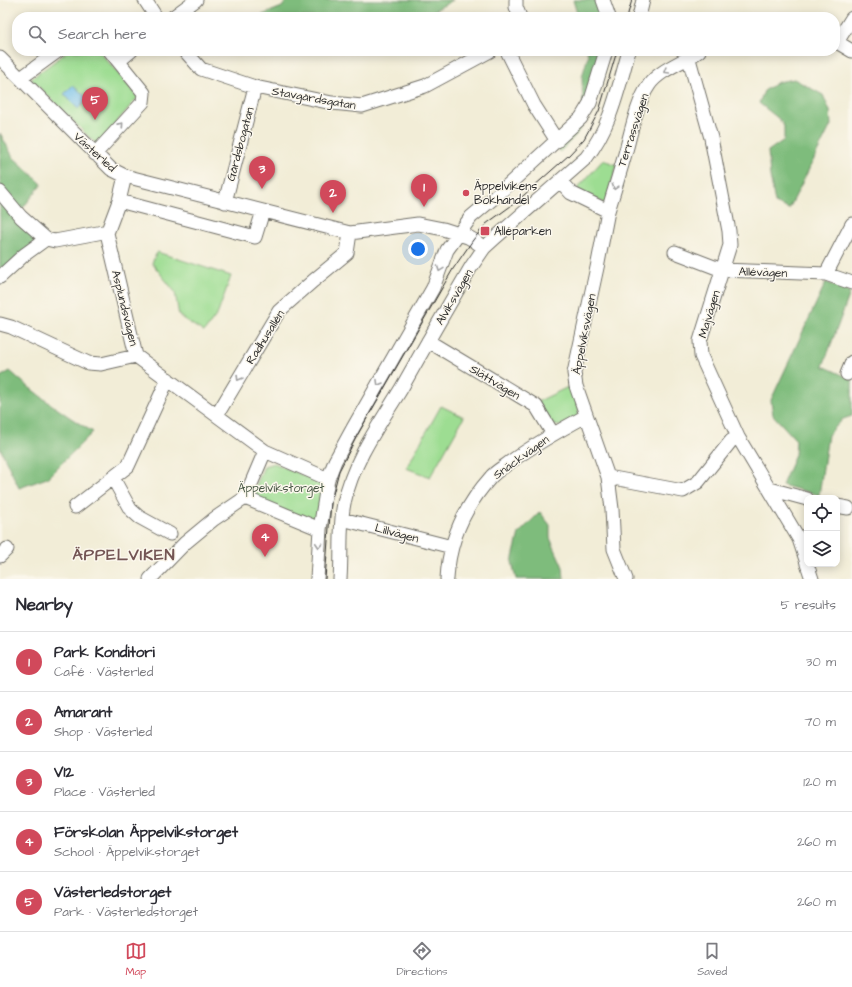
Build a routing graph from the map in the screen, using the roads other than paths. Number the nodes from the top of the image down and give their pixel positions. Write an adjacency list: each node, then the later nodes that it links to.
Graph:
1 (145, 0): 6 (street)
2 (196, 0): 7 (street)
3 (516, 0): 8 (street)
4 (603, 0): 9 (street)
5 (644, 0): 10 (street)
6 (153, 12)
7 (180, 12)
8 (518, 12)
9 (607, 12)
10 (640, 12)
11 (852, 18): 12 (street)
12 (840, 35)
13 (840, 44): 14 (street)
14 (852, 51)
15 (51, 56): 27 (street)
16 (114, 56): 26 (street)
17 (125, 56): 26 (street)
18 (189, 56): 28 (street, Stavgårdsgatan)
19 (481, 56): 28 (street, Stavgårdsgatan)
20 (510, 56): 29 (street)
21 (604, 56): 29 (street, Alviksvägen)
22 (628, 56): 32 (street, Alviksvägen)
23 (692, 56): 37 (street, Terrassvägen, one-way to 37)
24 (694, 56): 45 (street, Majvägen)
25 (0, 58): 27 (street, Västerled)
26 (119, 61): 30 (street, one-way to 26)
27 (21, 78): 30 (street, Västerled)
28 (255, 87): 35 (street, Gårdsbogatan)
29 (557, 141): 41 (street, Alviksvägen)
30 (95, 154): 31 (street, Västerled)
31 (125, 176): 34 (street); 35 (street, Västerled)
32 (560, 181): 37 (street); 43 (street, Alviksvägen)
33 (0, 192): 42 (street)
34 (119, 201): 36 (street); 39 (street)
35 (225, 202): 36 (street, Västerled)
36 (263, 211): 40 (street, Västerled)
37 (608, 211): 54 (street, Äppelviksvägen)
38 (852, 224): 46 (street)
39 (107, 233): 42 (street); 51 (street, Asplundsvägen)
40 (350, 233): 41 (street, Västerled); 53 (street, Radhusallén, one-way to 53)
41 (458, 234): 43 (street, Västerled); 60 (street, Alviksvägen, one-way to 60)
42 (46, 239): 47 (street)
43 (484, 248): 50 (street, Alviksvägen)
44 (675, 252): 45 (street, Allévägen)
45 (722, 270): 46 (street, Allévägen); 56 (street, Majvägen)
46 (826, 274): 48 (street, Allévägen)
47 (0, 277)
48 (852, 283)
49 (0, 324): 51 (street)
50 (428, 341): 55 (street, Slättvägen); 65 (street, Alviksvägen)
51 (136, 356): 52 (street, Asplundsvägen)
52 (168, 379): 53 (street, Asplundsvägen); 59 (street)
53 (217, 415): 57 (street, Asplundsvägen)
54 (586, 416): 55 (street, Snäckvägen); 58 (street, Äppelviksvägen)
55 (552, 434): 68 (street, Snäckvägen)
56 (738, 438): 58 (street); 61 (street, Majvägen)
57 (265, 451): 60 (street); 62 (street)
58 (608, 477): 75 (street, Äppelviksvägen)
59 (113, 478): 64 (street); 67 (street)
60 (328, 479): 66 (street, Alviksvägen)
61 (770, 489): 63 (street); 69 (street, Majvägen)
62 (245, 498): 66 (street); 71 (street)
63 (804, 498)
64 (75, 507)
65 (342, 519): 68 (street, Lillvägen); 73 (street, Alviksvägen)
66 (320, 529): 72 (street, Alviksvägen, one-way to 72)
67 (170, 534)
68 (452, 547): 74 (street, Snäckvägen)
69 (804, 555)
70 (808, 567): 76 (street, Majvägen)
71 (150, 579)
72 (317, 579)
73 (340, 579)
74 (447, 579)
75 (626, 579)
76 (812, 579)

